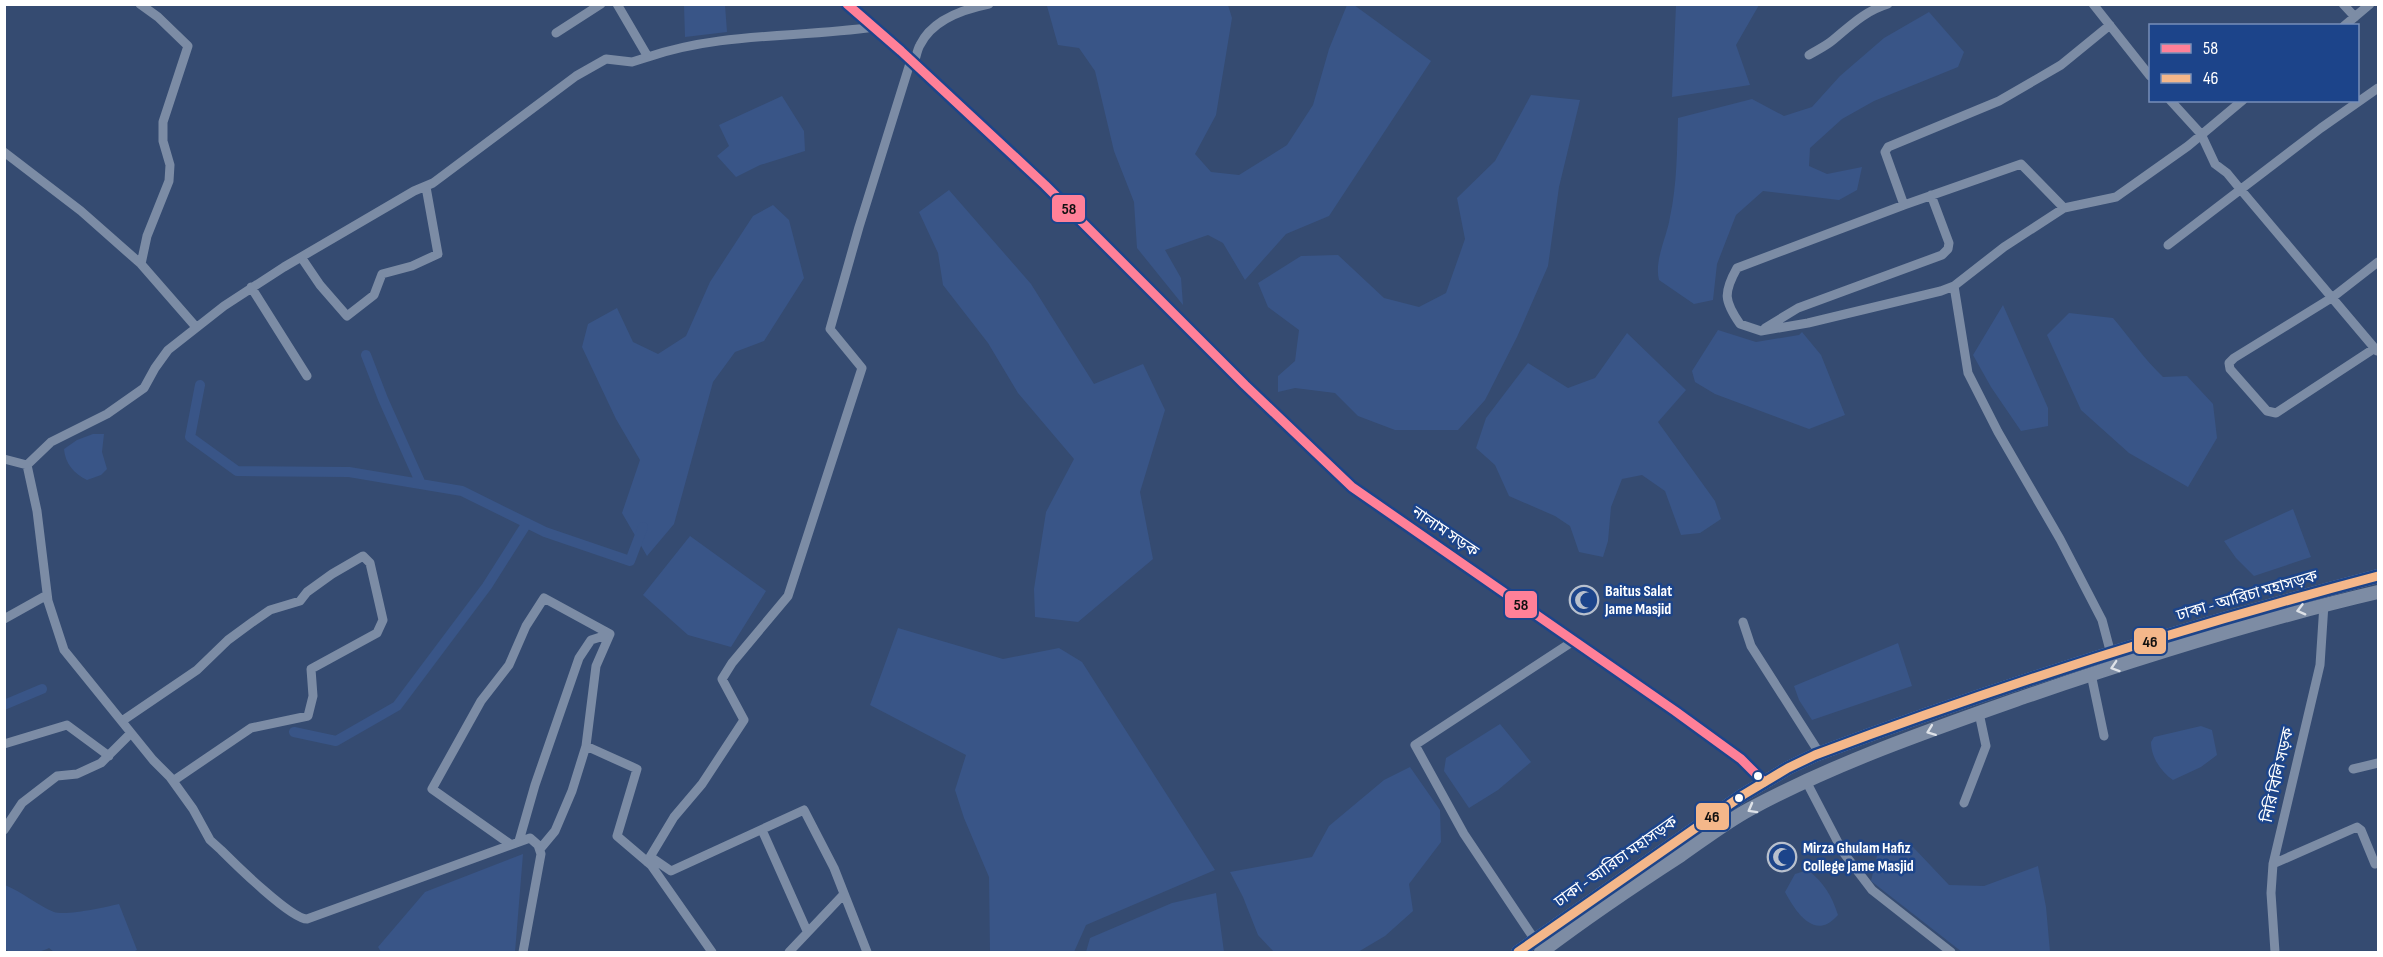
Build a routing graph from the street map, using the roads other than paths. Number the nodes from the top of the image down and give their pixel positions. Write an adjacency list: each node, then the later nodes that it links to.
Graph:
1 (140, 4): 34 (street)
2 (601, 4): 14 (street)
3 (617, 4): 16 (street)
4 (847, 4): 13 (street, নালাম সড়ক)
5 (988, 4): 17 (street)
6 (1888, 4): 15 (street)
7 (2093, 4): 12 (street)
8 (2343, 4): 10 (street)
9 (2370, 4): 10 (street)
10 (2355, 17): 11 (street)
11 (2346, 24)
12 (2110, 25): 18 (street); 29 (street)
13 (874, 27): 16 (street); 17 (street, নালাম সড়ক)
14 (556, 33)
15 (1809, 55)
16 (648, 57): 26 (street)
17 (913, 62): 51 (street, নালাম সড়ক); 72 (street)
18 (2149, 74)
19 (2379, 88): 23 (street)
20 (2172, 102): 24 (street)
21 (2240, 102): 24 (street)
22 (2359, 102): 27 (street)
23 (2359, 102)
24 (2201, 134): 27 (street); 30 (street)
25 (4, 152): 34 (street)
26 (426, 187): 32 (street); 32 (street)
27 (2241, 190): 31 (street); 37 (street)
28 (1931, 195): 29 (street); 30 (street); 39 (street)
29 (1904, 205): 39 (street)
30 (2064, 208): 35 (street)
31 (2168, 245)
32 (301, 257): 36 (street)
33 (2379, 262): 37 (street)
34 (141, 264): 38 (street)
35 (1954, 286): 39 (street); 52 (street)
36 (251, 287): 38 (street); 41 (street)
37 (2333, 297): 40 (street); 40 (street)
38 (196, 327): 43 (street)
39 (1761, 331)
40 (2377, 351)
41 (307, 376)
42 (4, 459): 43 (street)
43 (27, 465): 46 (street)
44 (2379, 576): 52 (highway, ঢাকা - আরিচা মহাসড়ক)
45 (2379, 592): 47 (highway)
46 (47, 595): 48 (street); 55 (street)
47 (2324, 604): 53 (highway, one-way to 53); 73 (street, নিরি বিলি সড়ক)
48 (4, 619)
49 (1743, 622): 60 (street)
50 (610, 634): 59 (street); 70 (street); 70 (street)
51 (1575, 640): 66 (street, নালাম সড়ক); 77 (street)
52 (2111, 654): 60 (highway, ঢাকা - আরিচা মহাসড়ক)
53 (2091, 674): 54 (highway); 57 (street)
54 (1979, 713): 65 (highway, one-way to 65); 67 (street)
55 (122, 722): 56 (street); 64 (street)
56 (131, 733): 61 (street); 64 (street)
57 (2104, 736)
58 (4, 744): 61 (street)
59 (586, 746): 71 (street); 72 (street)
60 (1820, 754): 66 (highway, ঢাকা - আরিচা মহাসড়ক)
61 (108, 756): 68 (street)
62 (2379, 763): 63 (street)
63 (2353, 769)
64 (173, 781): 70 (street)
65 (1806, 781): 77 (highway, one-way to 77); 83 (street)
66 (1764, 782): 77 (highway, ঢাকা - আরিচা মহাসড়ক)
67 (1964, 803)
68 (4, 830)
69 (762, 830): 72 (street); 75 (street); 76 (street)
70 (515, 842): 71 (street)
71 (540, 849): 78 (street)
72 (649, 863): 79 (street)
73 (2273, 864): 74 (street); 84 (street, নিরি বিলি সড়ক)
74 (2375, 864)
75 (844, 894): 76 (street); 81 (street)
76 (807, 931): 80 (street)
77 (1538, 946): 82 (highway, ঢাকা - আরিচা মহাসড়ক)
78 (523, 952)
79 (712, 952)
80 (789, 952)
81 (867, 952)
82 (1518, 952)
83 (1951, 952)
84 (2275, 952)

